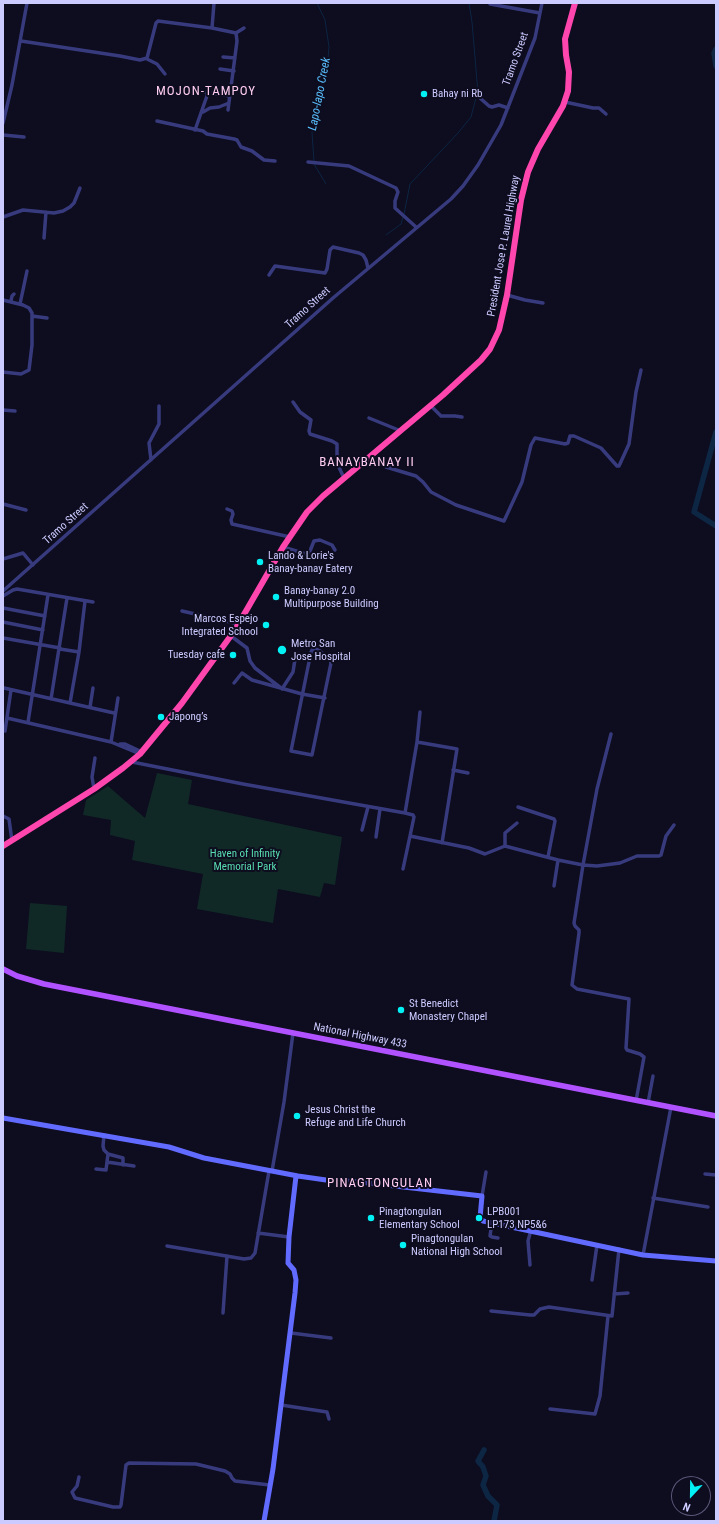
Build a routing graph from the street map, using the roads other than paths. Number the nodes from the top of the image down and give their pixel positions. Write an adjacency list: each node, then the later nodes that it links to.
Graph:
1 (27, 3): 10 (street)
2 (214, 3): 7 (street)
3 (542, 3): 6 (street, Tramo Street)
4 (575, 3): 21 (highway, President Jose P. Laurel Highway)
5 (490, 4): 6 (street)
6 (540, 13): 23 (street, Tramo Street)
7 (212, 28): 9 (street); 13 (street)
8 (244, 28): 9 (street)
9 (236, 33): 12 (street)
10 (20, 41): 13 (street); 28 (street)
11 (223, 57): 12 (street)
12 (235, 58): 15 (street)
13 (147, 59): 16 (street)
14 (220, 69): 15 (street)
15 (234, 71): 20 (street)
16 (166, 74)
17 (183, 90): 18 (street)
18 (208, 93): 20 (street); 29 (street)
19 (464, 94): 23 (street)
20 (230, 96): 22 (street)
21 (565, 102): 26 (street); 43 (highway, President Jose P. Laurel Highway)
22 (229, 103): 24 (street); 25 (street)
23 (508, 108): 37 (street, Tramo Street)
24 (228, 110)
25 (203, 112)
26 (606, 114)
27 (157, 121): 29 (street)
28 (3, 123)
29 (195, 130): 32 (street)
30 (3, 135): 31 (street)
31 (24, 137)
32 (275, 161)
33 (308, 162): 37 (street)
34 (80, 188): 35 (street)
35 (46, 212): 36 (street); 38 (street)
36 (3, 217)
37 (416, 228): 39 (street, Tramo Street)
38 (44, 238)
39 (368, 268): 41 (street); 61 (street, Tramo Street)
40 (27, 271): 47 (street)
41 (269, 275)
42 (14, 294): 45 (street)
43 (507, 295): 46 (street); 54 (highway, President Jose P. Laurel Highway)
44 (3, 300): 45 (street)
45 (11, 301): 47 (street)
46 (543, 303)
47 (20, 304): 48 (street)
48 (32, 316): 49 (street); 51 (street)
49 (47, 318)
50 (641, 370): 60 (street)
51 (3, 372)
52 (293, 402): 62 (street)
53 (159, 406): 61 (street)
54 (431, 406): 57 (street); 59 (highway, President Jose P. Laurel Highway)
55 (3, 410): 56 (street)
56 (15, 411)
57 (462, 417)
58 (368, 418): 59 (street)
59 (401, 431): 60 (highway, President Jose P. Laurel Highway)
60 (369, 458): 62 (highway, President Jose P. Laurel Highway)
61 (151, 460): 70 (street, Tramo Street)
62 (344, 478): 66 (highway, President Jose P. Laurel Highway)
63 (3, 504): 64 (street)
64 (26, 510)
65 (227, 510): 66 (street)
66 (290, 536): 67 (highway, President Jose P. Laurel Highway)
67 (283, 547): 68 (street); 81 (highway, President Jose P. Laurel Highway)
68 (335, 550)
69 (3, 559): 70 (street)
70 (33, 565): 71 (street, Tramo Street)
71 (3, 591)
72 (48, 595): 73 (street); 74 (street); 79 (street)
73 (3, 596)
74 (67, 598): 75 (street); 86 (street)
75 (85, 601): 76 (street); 87 (street)
76 (94, 602)
77 (3, 608): 79 (street)
78 (182, 611): 81 (street)
79 (45, 616): 82 (street)
80 (3, 622): 82 (street)
81 (239, 624): 83 (highway, President Jose P. Laurel Highway)
82 (43, 630): 85 (street)
83 (231, 636): 92 (street); 109 (highway, President Jose P. Laurel Highway)
84 (3, 638): 85 (street)
85 (40, 645): 86 (street); 95 (street)
86 (60, 648): 87 (street); 98 (street)
87 (79, 652): 99 (street)
88 (296, 653): 92 (street)
89 (234, 683): 92 (street)
90 (4, 688): 93 (street)
91 (94, 688): 100 (street)
92 (282, 689): 94 (street)
93 (10, 690): 95 (street); 103 (street)
94 (302, 694): 97 (street); 97 (street); 97 (street)
95 (33, 695): 98 (street); 104 (street)
96 (118, 698): 102 (street)
97 (324, 698)
98 (52, 699): 99 (street)
99 (70, 703): 100 (street)
100 (90, 707): 102 (street)
101 (420, 712): 108 (street)
102 (114, 713): 107 (street)
103 (7, 718): 104 (street); 105 (street)
104 (28, 722): 107 (street)
105 (5, 731)
106 (611, 734): 131 (street)
107 (111, 742): 109 (street)
108 (417, 742): 112 (street); 118 (street)
109 (141, 753): 111 (highway, President Jose P. Laurel Highway)
110 (95, 758): 114 (street)
111 (132, 762): 114 (highway, President Jose P. Laurel Highway); 115 (street)
112 (453, 770): 113 (street); 126 (street)
113 (468, 773)
114 (94, 789): 125 (highway, President Jose P. Laurel Highway)
115 (368, 807): 117 (street); 122 (street)
116 (518, 807): 129 (street)
117 (380, 809): 118 (street); 124 (street)
118 (405, 813): 123 (street)
119 (3, 816): 125 (street)
120 (517, 823): 128 (street)
121 (674, 825): 131 (street)
122 (362, 830)
123 (410, 836): 126 (street); 132 (street)
124 (376, 837)
125 (12, 842): 127 (highway, President Jose P. Laurel Highway)
126 (442, 843): 128 (street)
127 (3, 846)
128 (505, 846): 129 (street)
129 (548, 857): 130 (street)
130 (558, 860): 131 (street); 133 (street)
131 (583, 865): 137 (street)
132 (403, 869)
133 (554, 886)
134 (3, 969): 135 (main road, National Highway 433)
135 (293, 1033): 137 (main road, National Highway 433); 148 (street)
136 (653, 1076): 138 (street)
137 (636, 1101): 138 (main road, National Highway 433)
138 (648, 1103): 139 (main road, National Highway 433)
139 (671, 1107): 140 (main road, National Highway 433); 154 (street)
140 (716, 1116)
141 (3, 1118): 142 (street)
142 (104, 1135): 143 (street); 148 (street)
143 (108, 1154): 144 (street); 145 (street)
144 (107, 1162): 145 (street); 147 (street)
145 (123, 1165): 146 (street)
146 (134, 1166)
147 (96, 1169)
148 (270, 1171): 152 (street); 158 (street)
149 (486, 1172): 153 (street)
150 (705, 1174): 151 (street)
151 (716, 1175)
152 (296, 1176): 153 (street); 159 (street)
153 (482, 1196): 156 (street)
154 (653, 1198): 155 (street); 164 (street)
155 (708, 1207)
156 (492, 1222): 157 (street); 160 (street)
157 (531, 1230): 161 (street); 167 (street)
158 (258, 1233): 159 (street); 165 (street)
159 (289, 1237): 174 (street)
160 (498, 1238)
161 (598, 1245): 163 (street); 168 (street)
162 (167, 1246): 165 (street)
163 (619, 1249): 164 (street); 170 (street)
164 (644, 1255): 166 (street)
165 (227, 1256): 172 (street)
166 (716, 1261)
167 (530, 1266)
168 (592, 1280)
169 (628, 1293): 170 (street)
170 (614, 1294): 173 (street)
171 (491, 1311): 173 (street)
172 (222, 1313)
173 (608, 1316): 177 (street)
174 (291, 1333): 175 (street); 176 (street)
175 (331, 1338)
176 (281, 1405): 178 (street); 180 (street)
177 (550, 1409)
178 (329, 1419)
179 (79, 1477): 180 (street)
180 (270, 1484): 181 (street)
181 (264, 1521)

